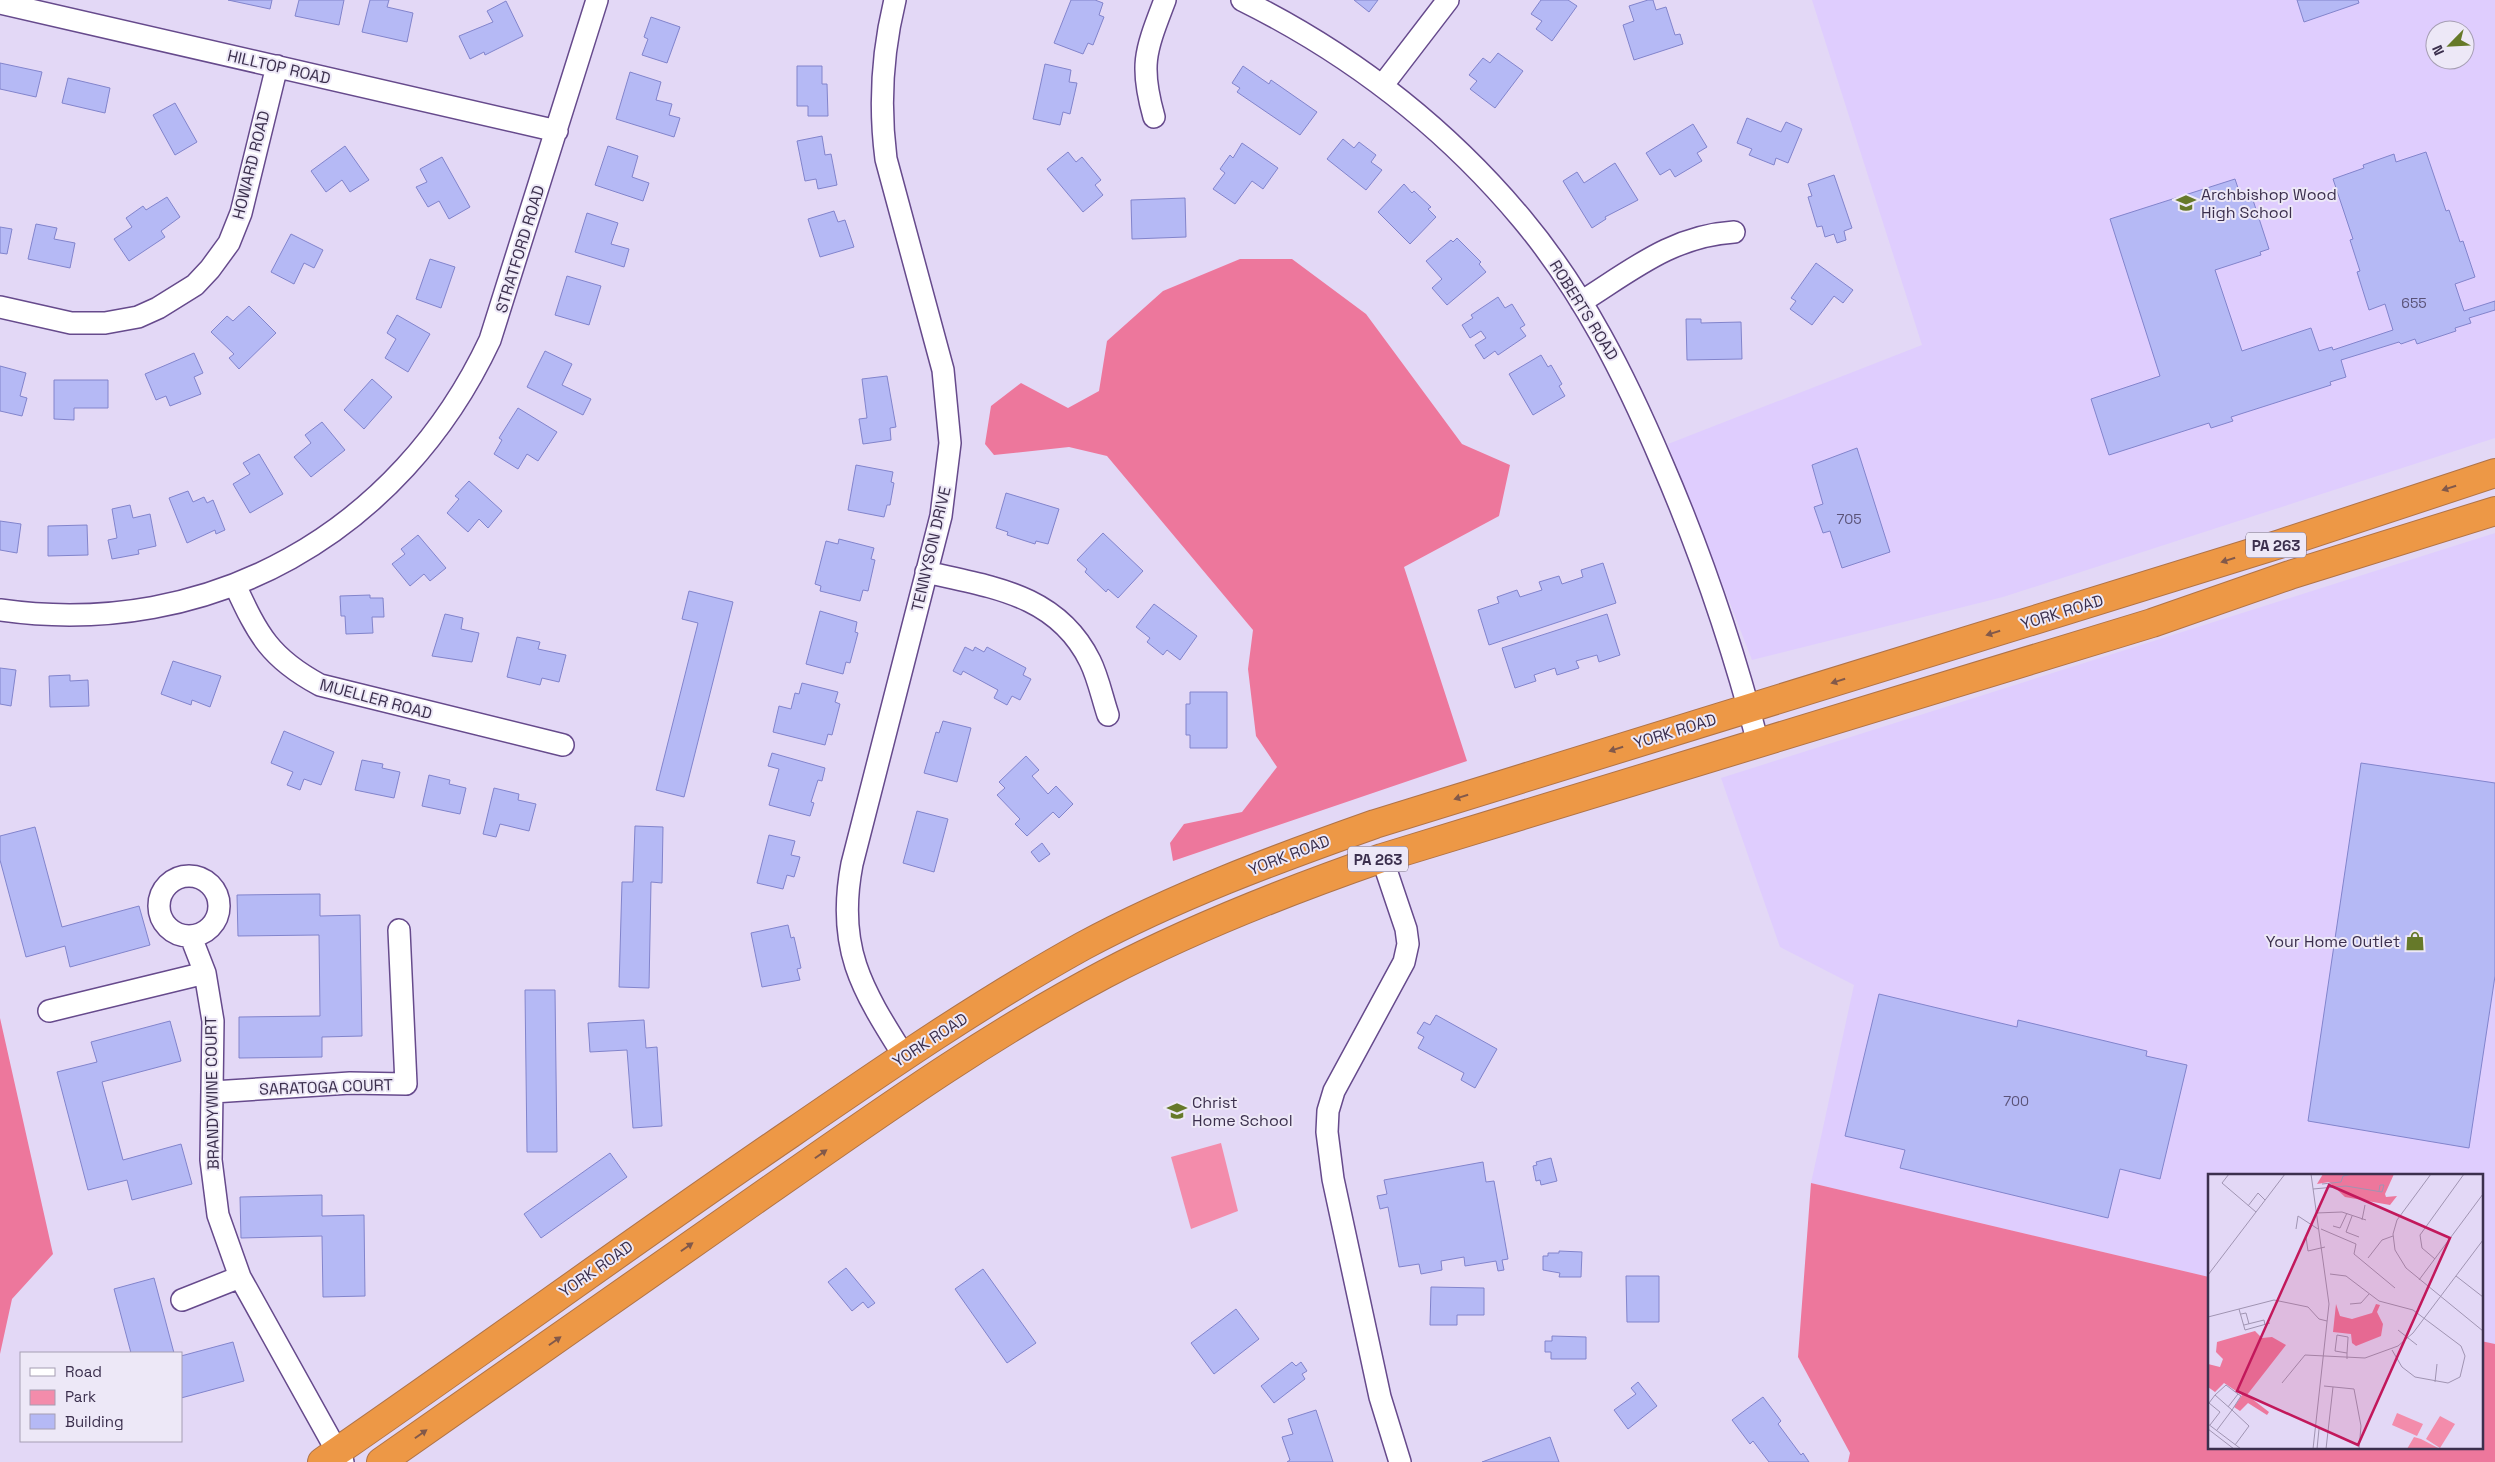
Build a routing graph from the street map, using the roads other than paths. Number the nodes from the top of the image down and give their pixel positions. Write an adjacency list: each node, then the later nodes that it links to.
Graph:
1 (597, 0): 10 (street, STRATFORD ROAD)
2 (895, 0): 16 (street, TENNYSON DRIVE)
3 (1165, 0): 9 (street)
4 (1242, 0): 8 (street, ROBERTS ROAD)
5 (1448, 0): 8 (street)
6 (0, 3): 7 (street, HILLTOP ROAD)
7 (276, 66): 10 (street, HILLTOP ROAD); 13 (street, HOWARD ROAD)
8 (1382, 86): 12 (street, ROBERTS ROAD)
9 (1154, 117)
10 (557, 132): 17 (street, STRATFORD ROAD)
11 (1734, 232): 12 (street)
12 (1581, 302): 19 (street, ROBERTS ROAD)
13 (0, 307)
14 (2495, 473): 19 (highway, YORK ROAD / PA 263, one-way to 19)
15 (2495, 512): 21 (highway, YORK ROAD / PA 263)
16 (926, 572): 20 (street); 28 (street, TENNYSON DRIVE)
17 (235, 584): 18 (street); 22 (street, MUELLER ROAD)
18 (0, 610)
19 (1749, 708): 21 (street, ROBERTS ROAD); 28 (highway, YORK ROAD / PA 263, one-way to 28)
20 (1108, 715)
21 (1758, 743): 23 (highway, YORK ROAD / PA 263)
22 (563, 745)
23 (1382, 858): 33 (highway, YORK ROAD / PA 263, one-way to 23); 34 (street)
24 (400, 930): 29 (street, SARATOGA COURT)
25 (192, 936): 26 (street, BRANDYWINE COURT)
26 (205, 973): 27 (street); 29 (street, BRANDYWINE COURT)
27 (49, 1011)
28 (904, 1056): 32 (highway, YORK ROAD / PA 263)
29 (212, 1092): 30 (street, BRANDYWINE COURT)
30 (240, 1277): 31 (street); 32 (street, BRANDYWINE COURT)
31 (182, 1300)
32 (334, 1459)
33 (381, 1462)
34 (1400, 1462)

